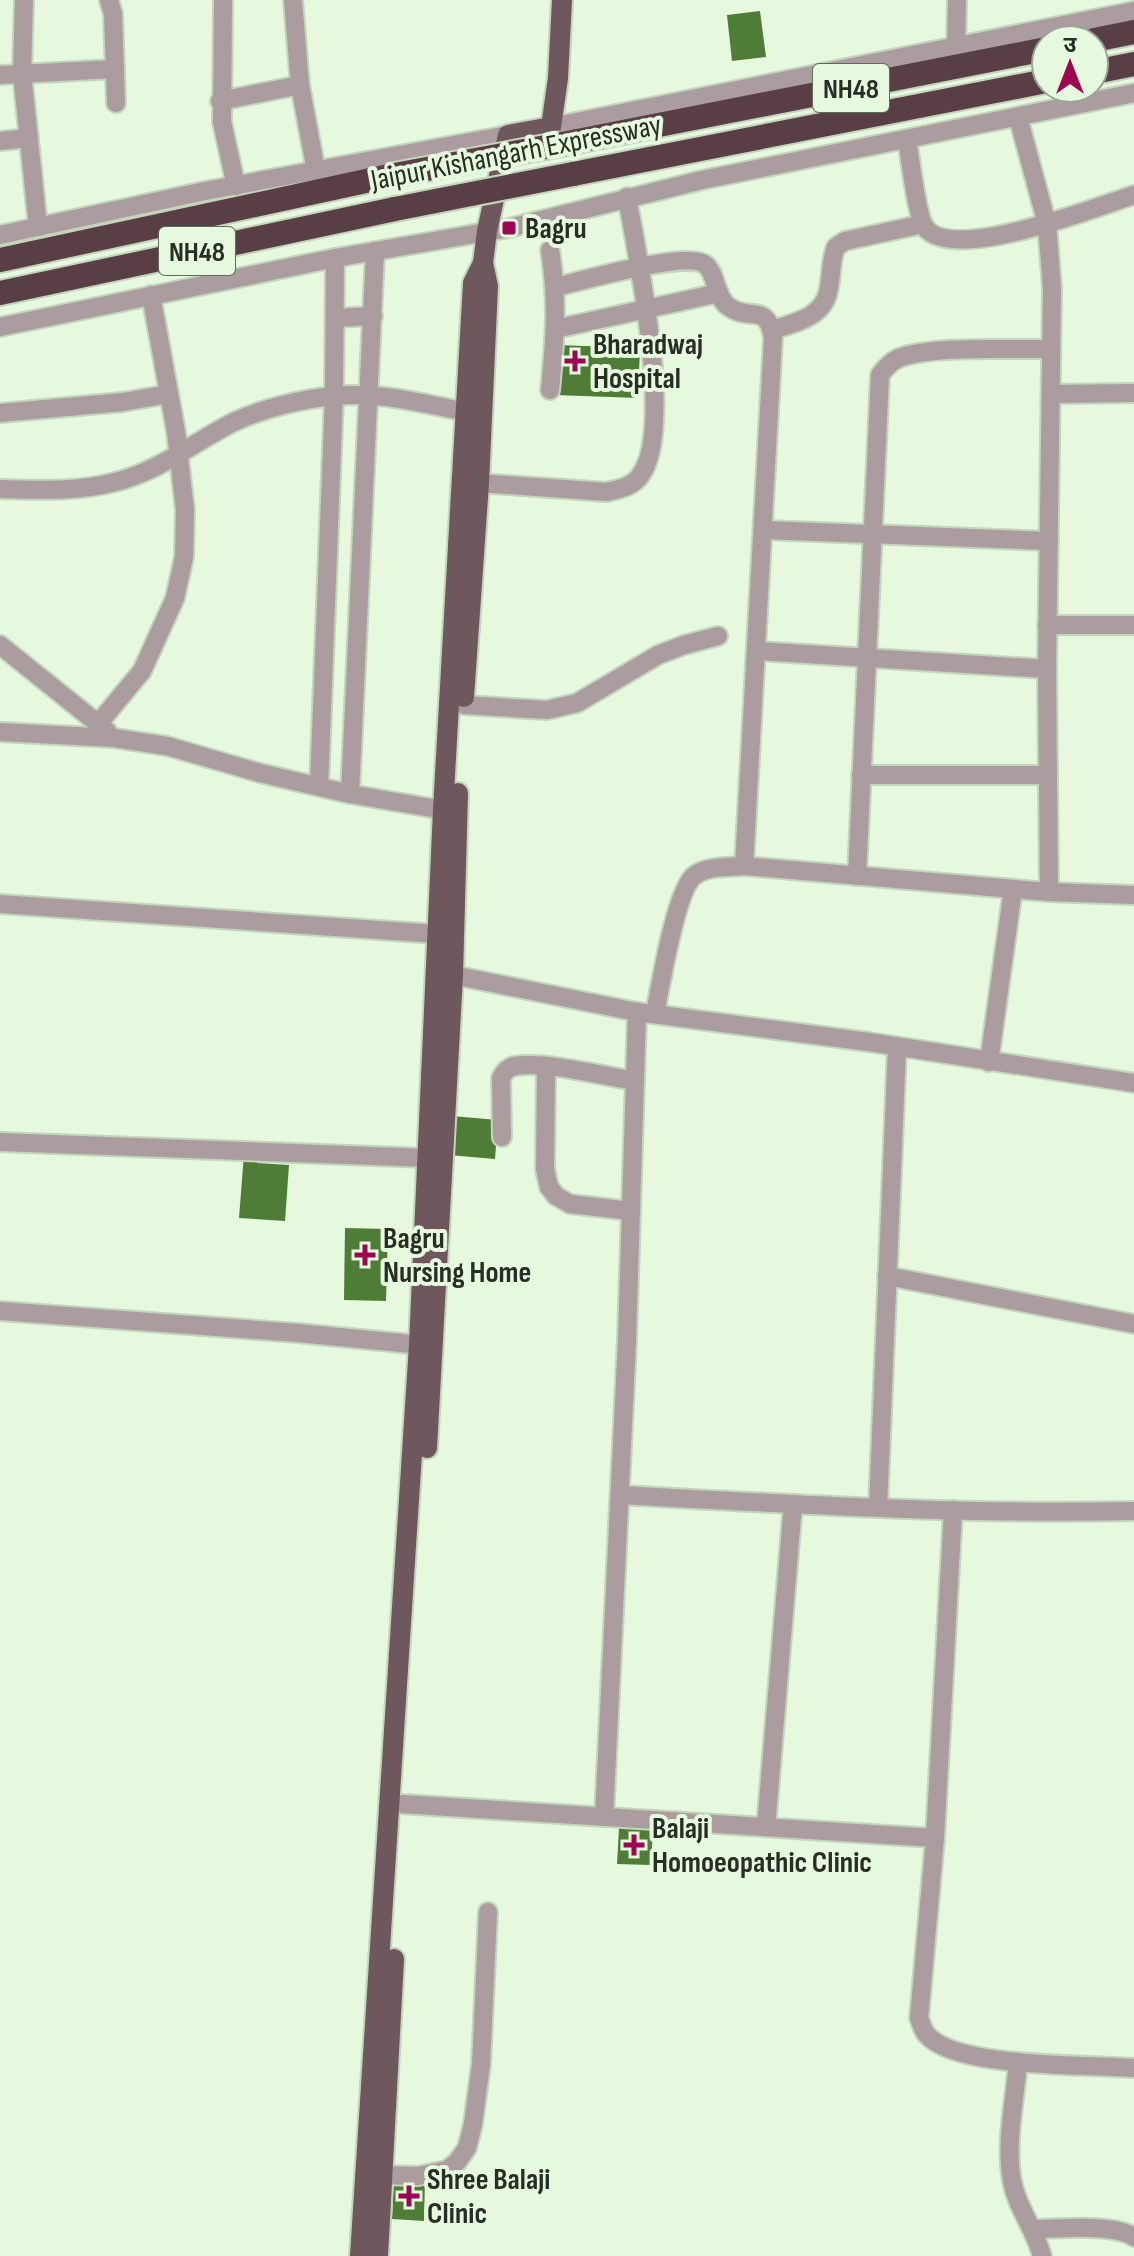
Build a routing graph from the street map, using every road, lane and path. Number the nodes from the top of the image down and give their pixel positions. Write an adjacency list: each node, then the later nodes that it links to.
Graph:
1 (24, 0): 15 (street)
2 (109, 0): 13 (street)
3 (223, 0): 20 (street)
4 (293, 0): 18 (street)
5 (562, 0): 24 (main road)
6 (957, 0): 10 (street)
7 (1134, 11): 8 (street)
8 (1096, 20): 9 (highway); 10 (street)
9 (1134, 32)
10 (956, 47): 24 (street)
11 (1030, 52): 24 (highway, Jaipur Kishangarh Expressway / NH48)
12 (1134, 64): 14 (highway)
13 (115, 69): 15 (street); 21 (street)
14 (1110, 69)
15 (22, 73): 16 (street); 25 (street)
16 (0, 75)
17 (1030, 84): 44 (highway, Jaipur Kishangarh Expressway / NH48, bridge)
18 (300, 85): 20 (street); 28 (street)
19 (1134, 93): 22 (street)
20 (220, 101): 29 (street)
21 (116, 103)
22 (1018, 117): 26 (street); 33 (street)
23 (508, 135): 24 (main road); 28 (street); 35 (main road)
24 (556, 136): 40 (highway, Jaipur Kishangarh Expressway / NH48, bridge)
25 (29, 138): 27 (street); 34 (street)
26 (907, 139): 31 (street); 32 (street)
27 (0, 141)
28 (316, 171): 29 (street)
29 (236, 186): 34 (street)
30 (1134, 195): 33 (street)
31 (627, 197): 35 (street); 42 (street)
32 (923, 224): 33 (street); 52 (street)
33 (1047, 224): 53 (street)
34 (38, 227): 36 (street)
35 (487, 231): 38 (street); 41 (main road)
36 (0, 235)
37 (550, 250): 43 (street)
38 (375, 251): 39 (street); 48 (street)
39 (335, 258): 46 (street); 49 (street)
40 (0, 260)
41 (483, 263): 60 (main road); 63 (main road)
42 (639, 267): 43 (street); 45 (street); 47 (street)
43 (556, 287): 51 (street)
44 (0, 293)
45 (719, 293): 47 (street); 52 (street)
46 (151, 295): 50 (street); 56 (street)
47 (646, 309): 51 (street); 63 (street)
48 (373, 316): 49 (street); 58 (street)
49 (335, 318): 59 (street)
50 (0, 327)
51 (555, 329): 54 (street)
52 (772, 330): 67 (street)
53 (1051, 349): 57 (street); 68 (street)
54 (550, 390)
55 (1134, 393): 57 (street)
56 (169, 394): 61 (street); 62 (street)
57 (1051, 394): 69 (street)
58 (369, 395): 59 (street); 60 (street); 66 (street)
59 (334, 396): 62 (street); 65 (street)
60 (467, 412): 89 (main road)
61 (0, 413)
62 (179, 457): 64 (street); 82 (street)
63 (479, 483): 79 (main road)
64 (0, 489)
65 (330, 514): 66 (street); 70 (street)
66 (363, 514): 71 (street)
67 (764, 530): 68 (street); 76 (street)
68 (872, 536): 69 (street); 77 (street)
69 (1049, 541): 72 (street)
70 (326, 604): 71 (street); 80 (street)
71 (359, 605): 81 (street)
72 (1047, 625): 73 (street); 78 (street)
73 (1134, 625)
74 (718, 636): 79 (street)
75 (0, 645): 82 (street)
76 (757, 651): 77 (street); 90 (street)
77 (866, 656): 78 (street); 85 (street)
78 (1047, 669): 86 (street)
79 (464, 705): 96 (main road)
80 (322, 706): 81 (street); 87 (street)
81 (354, 707): 88 (street)
82 (98, 724): 84 (street)
83 (0, 732): 84 (street)
84 (114, 738): 87 (street)
85 (861, 775): 86 (street); 91 (street)
86 (1048, 775): 93 (street)
87 (319, 786): 88 (street)
88 (350, 794): 89 (street)
89 (443, 810): 96 (main road)
90 (744, 866): 91 (street); 98 (street)
91 (857, 876): 92 (street)
92 (1013, 889): 93 (street); 100 (street)
93 (1049, 892): 94 (street)
94 (1134, 895)
95 (0, 904): 96 (street)
96 (446, 935): 97 (main road); 106 (main road)
97 (453, 975): 98 (street); 111 (main road)
98 (646, 1013): 99 (street); 102 (street)
99 (897, 1047): 100 (street); 108 (street)
100 (989, 1062): 103 (street)
101 (546, 1067): 102 (street); 104 (street); 107 (street)
102 (635, 1081): 107 (street)
103 (1134, 1083)
104 (502, 1137)
105 (0, 1142): 106 (street)
106 (427, 1158): 111 (main road)
107 (631, 1211): 112 (street)
108 (887, 1276): 110 (street); 114 (street)
109 (0, 1311): 111 (street)
110 (1134, 1324)
111 (426, 1346): 117 (main road); 127 (main road)
112 (620, 1495): 113 (street); 118 (street)
113 (793, 1504): 114 (street); 119 (street)
114 (878, 1508): 115 (street)
115 (953, 1510): 116 (street); 120 (street)
116 (1134, 1511)
117 (402, 1804): 118 (street); 124 (main road)
118 (604, 1817): 119 (street)
119 (766, 1827): 120 (street)
120 (935, 1838): 122 (street)
121 (488, 1912): 124 (street)
122 (1018, 2062): 123 (street); 125 (street)
123 (1134, 2068)
124 (383, 2175): 128 (main road)
125 (1032, 2229): 126 (street); 129 (street)
126 (1134, 2237)
127 (360, 2256)
128 (378, 2256)
129 (1042, 2256)

